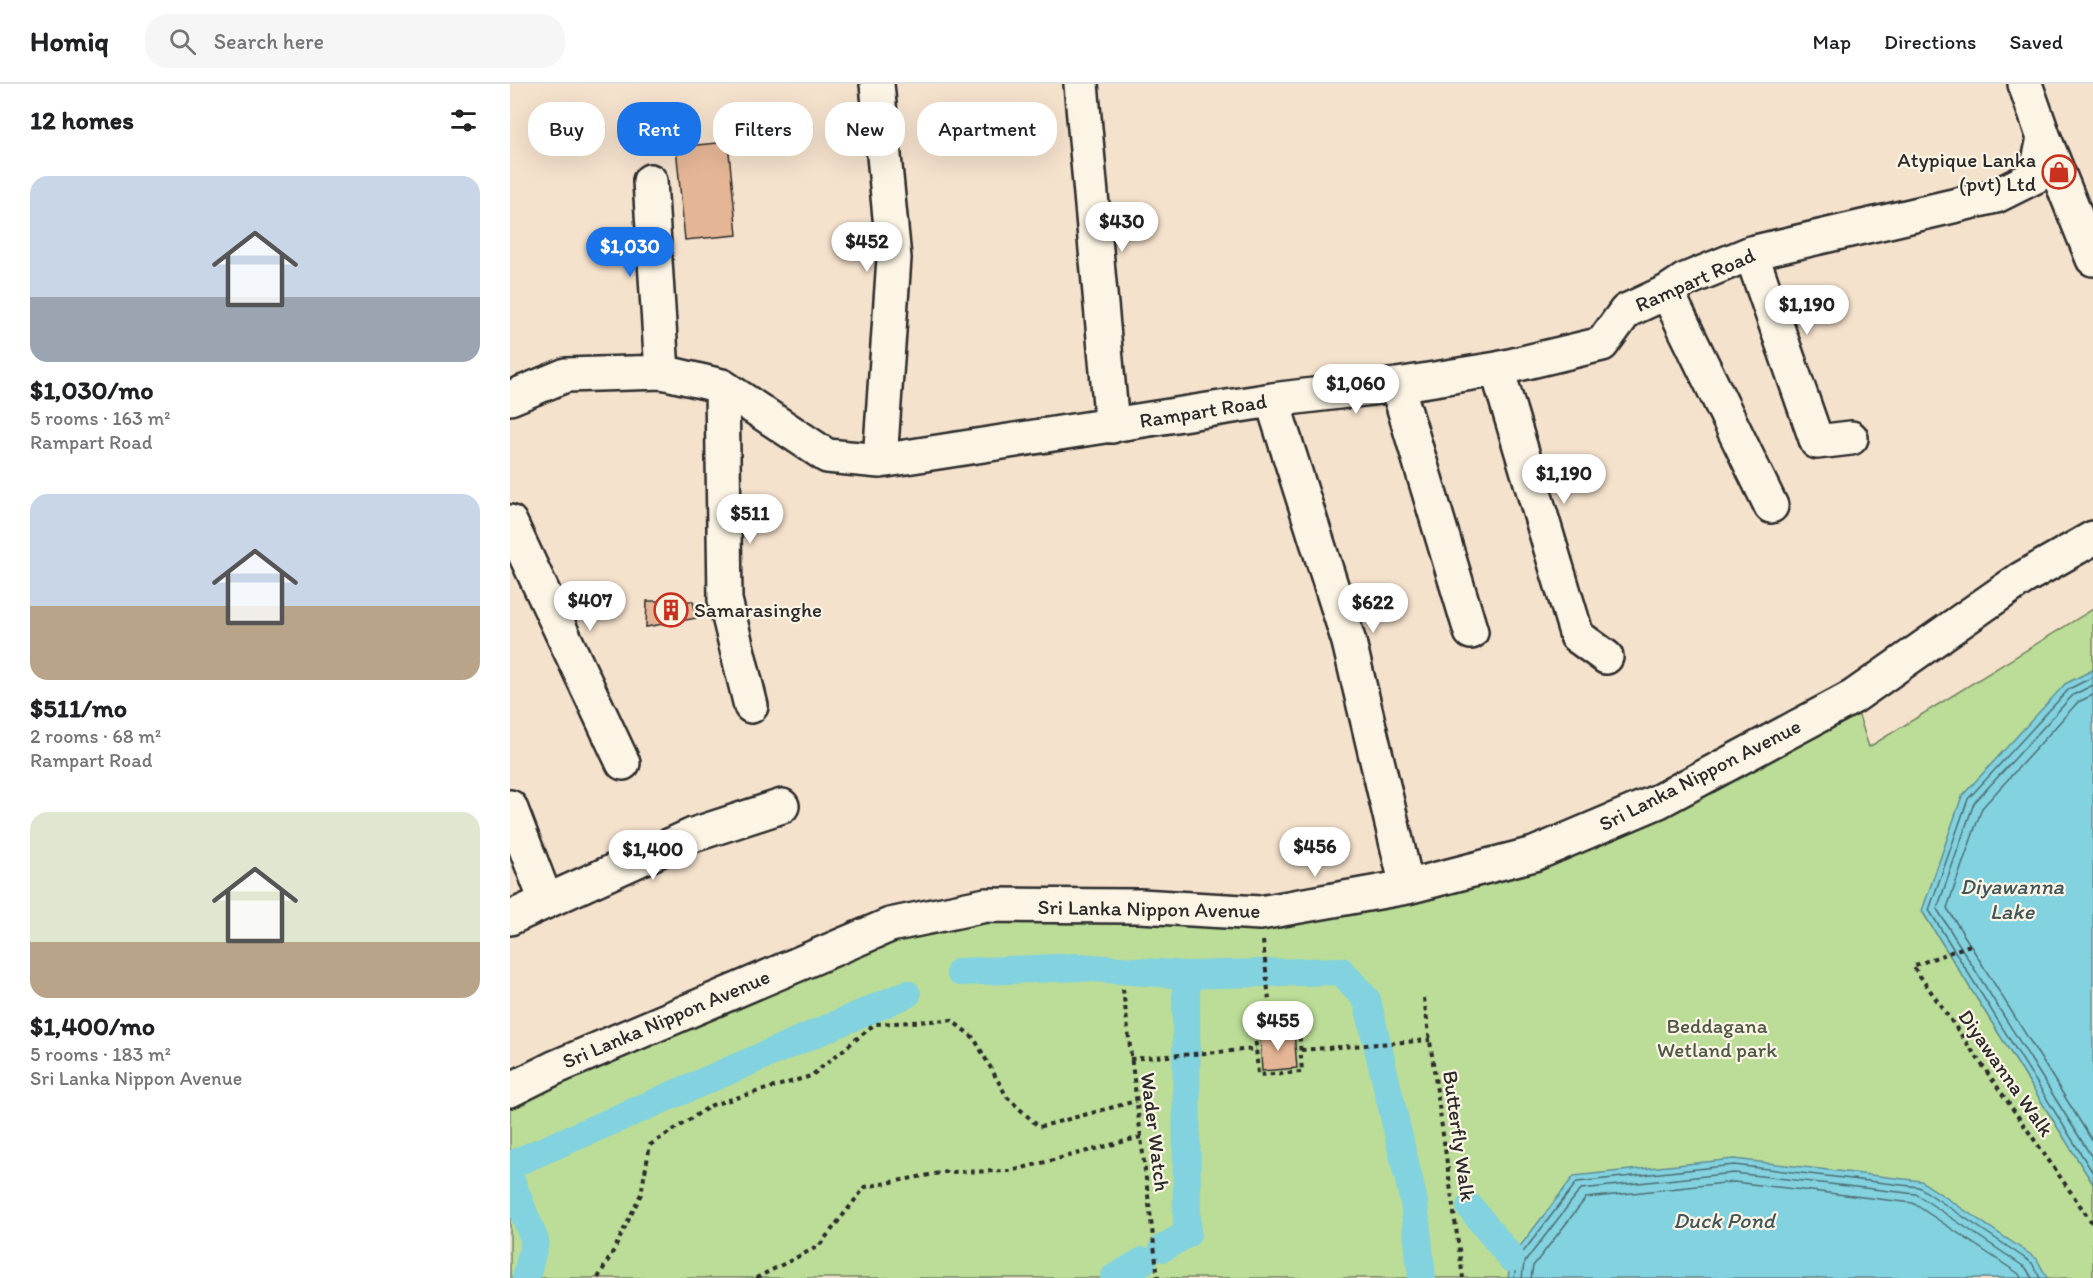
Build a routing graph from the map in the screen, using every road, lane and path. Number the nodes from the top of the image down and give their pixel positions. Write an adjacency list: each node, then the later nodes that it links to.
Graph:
1 (877, 84): 17 (street)
2 (1081, 84): 15 (street)
3 (2025, 84): 4 (street)
4 (2044, 138): 6 (street, Rampart Road); 7 (street)
5 (650, 181): 10 (street)
6 (1751, 253): 8 (street, Rampart Road); 16 (street)
7 (2093, 259)
8 (1667, 292): 9 (street, Rampart Road); 18 (street)
9 (1497, 369): 11 (street, Rampart Road); 22 (street)
10 (662, 372): 12 (street, Rampart Road); 13 (street, Rampart Road)
11 (1397, 384): 14 (street, Rampart Road); 21 (street)
12 (722, 386): 17 (street, Rampart Road); 23 (street)
13 (510, 398)
14 (1272, 400): 15 (street, Rampart Road); 27 (street)
15 (1112, 426): 17 (street, Rampart Road)
16 (1851, 438)
17 (879, 461)
18 (1771, 506)
19 (510, 522): 24 (street)
20 (2093, 538): 27 (street, Sri Lanka Nippon Avenue)
21 (1471, 632)
22 (1606, 657)
23 (751, 706)
24 (623, 763)
25 (782, 806): 28 (street)
26 (510, 807): 28 (street)
27 (1407, 888): 39 (street, Sri Lanka Nippon Avenue)
28 (546, 902): 29 (street)
29 (510, 918)
30 (1263, 940): 34 (path)
31 (1970, 945): 42 (path, Diyawanna Walk)
32 (1123, 989): 38 (path, Wader Watch)
33 (1424, 998): 35 (path, Butterfly Walk)
34 (1272, 1030): 36 (path); 37 (path)
35 (1430, 1040): 37 (path); 46 (path, Butterfly Walk)
36 (1256, 1049): 37 (path); 38 (path)
37 (1301, 1050)
38 (1130, 1059): 40 (path, Wader Watch)
39 (510, 1090)
40 (1136, 1101): 41 (path, Wader Watch); 43 (path)
41 (1141, 1137): 44 (path); 45 (path, Wader Watch)
42 (2093, 1224)
43 (598, 1278)
44 (756, 1278)
45 (1158, 1278)
46 (1463, 1278)

